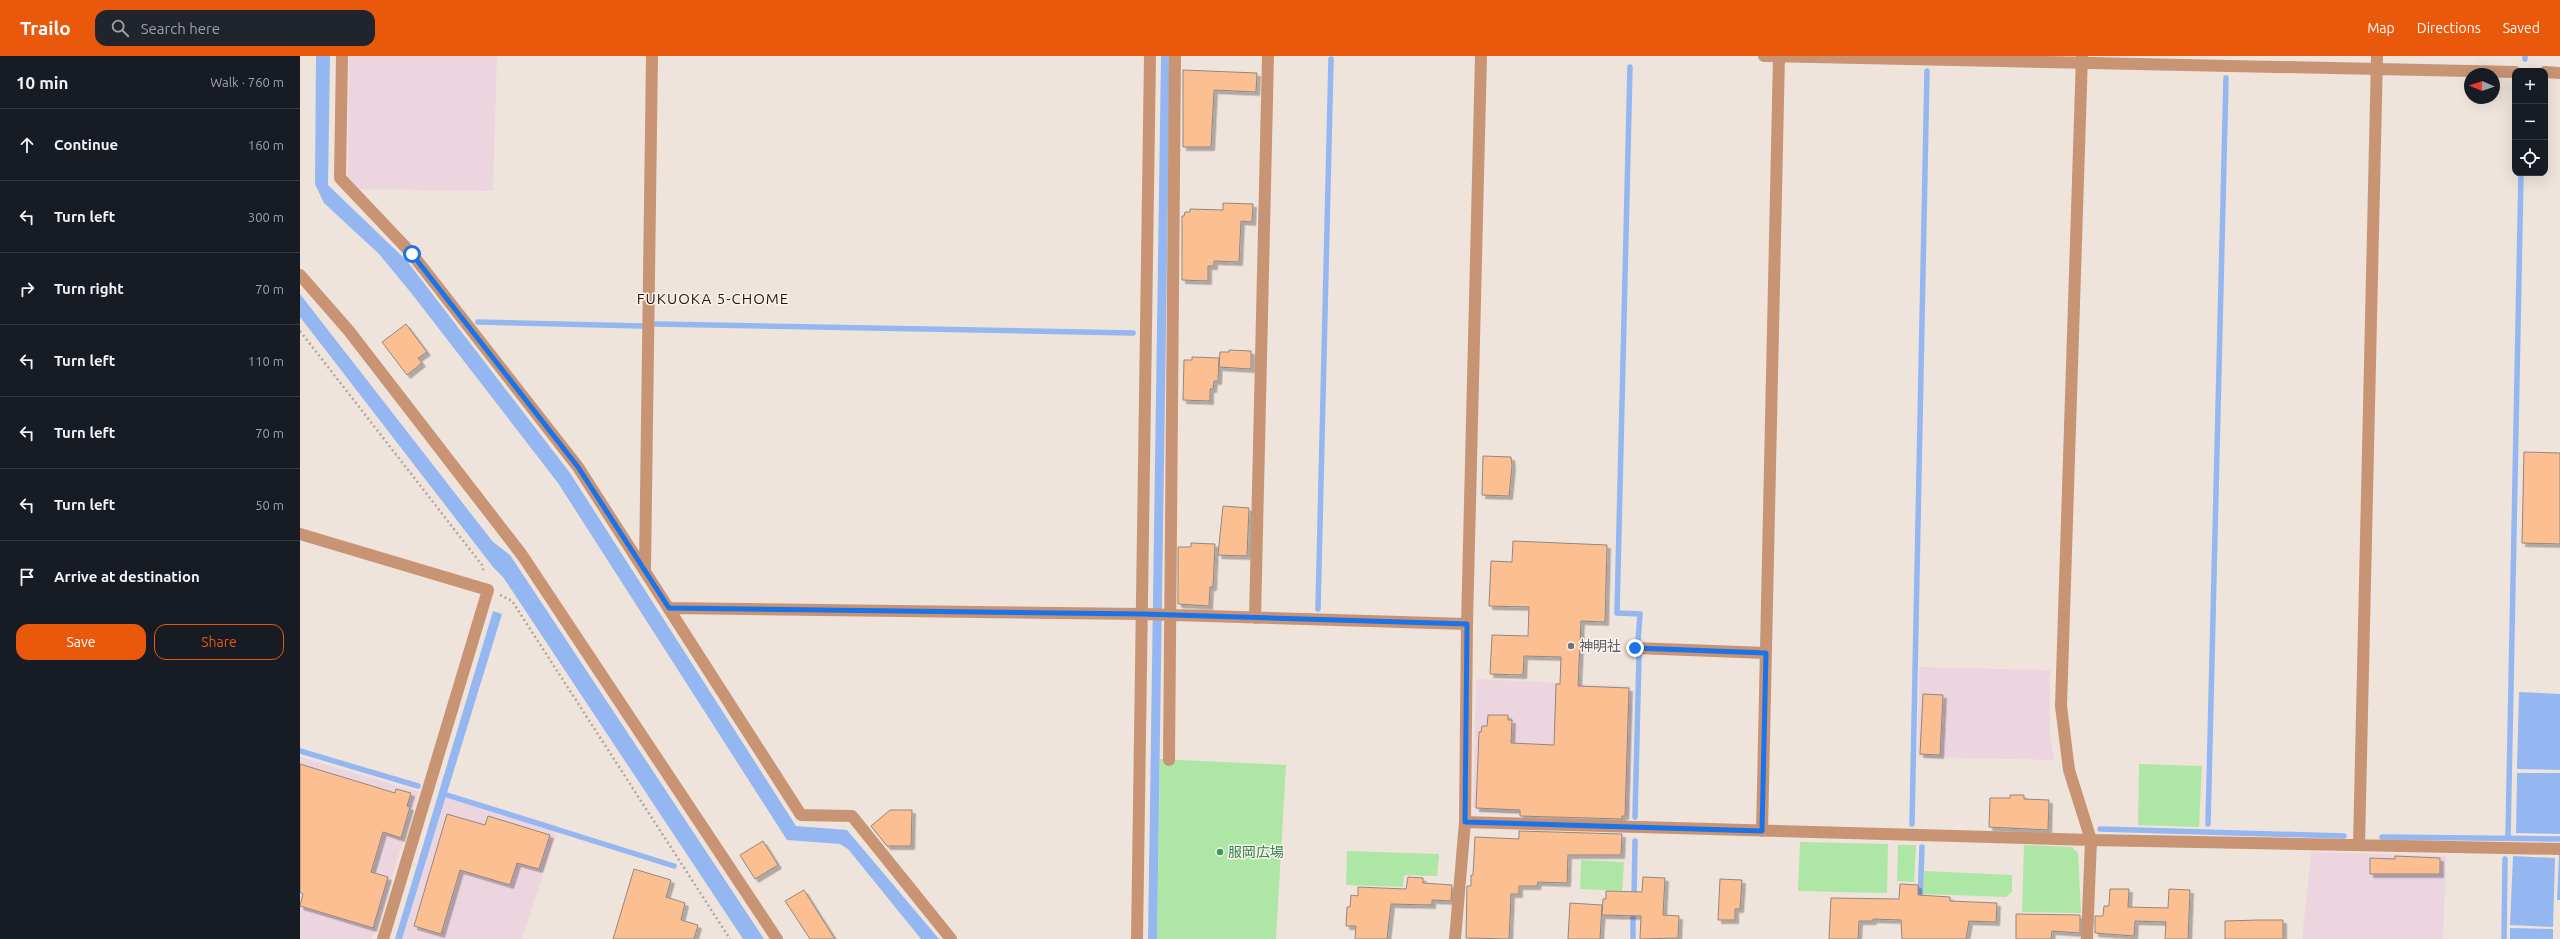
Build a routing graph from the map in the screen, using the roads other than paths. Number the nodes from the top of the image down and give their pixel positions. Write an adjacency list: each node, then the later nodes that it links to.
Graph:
1 (342, 56): 17 (street)
2 (652, 56): 17 (street)
3 (1150, 56): 19 (street)
4 (1175, 56): 20 (street)
5 (1268, 56): 21 (street)
6 (1481, 56): 22 (street)
7 (1764, 56): 8 (street)
8 (1779, 56): 10 (street); 24 (street)
9 (2377, 56): 11 (street)
10 (2082, 59): 11 (street); 28 (street)
11 (2377, 69): 12 (street); 29 (street)
12 (2512, 72)
13 (2548, 72): 14 (street)
14 (2560, 72)
15 (300, 275): 32 (street)
16 (300, 534): 31 (street)
17 (645, 569): 18 (street)
18 (669, 608): 19 (street); 33 (street)
19 (1142, 614): 20 (street); 34 (street)
20 (1171, 615): 21 (street); 25 (street)
21 (1255, 618): 22 (street)
22 (1467, 624): 26 (street)
23 (1635, 648): 24 (street)
24 (1766, 653): 27 (street)
25 (1169, 760)
26 (1465, 822): 27 (street); 35 (street)
27 (1762, 831): 28 (street)
28 (2091, 840): 29 (street); 36 (street)
29 (2359, 845): 30 (street)
30 (2560, 849)
31 (383, 939)
32 (777, 939)
33 (951, 939)
34 (1137, 939)
35 (1455, 939)
36 (2087, 939)

